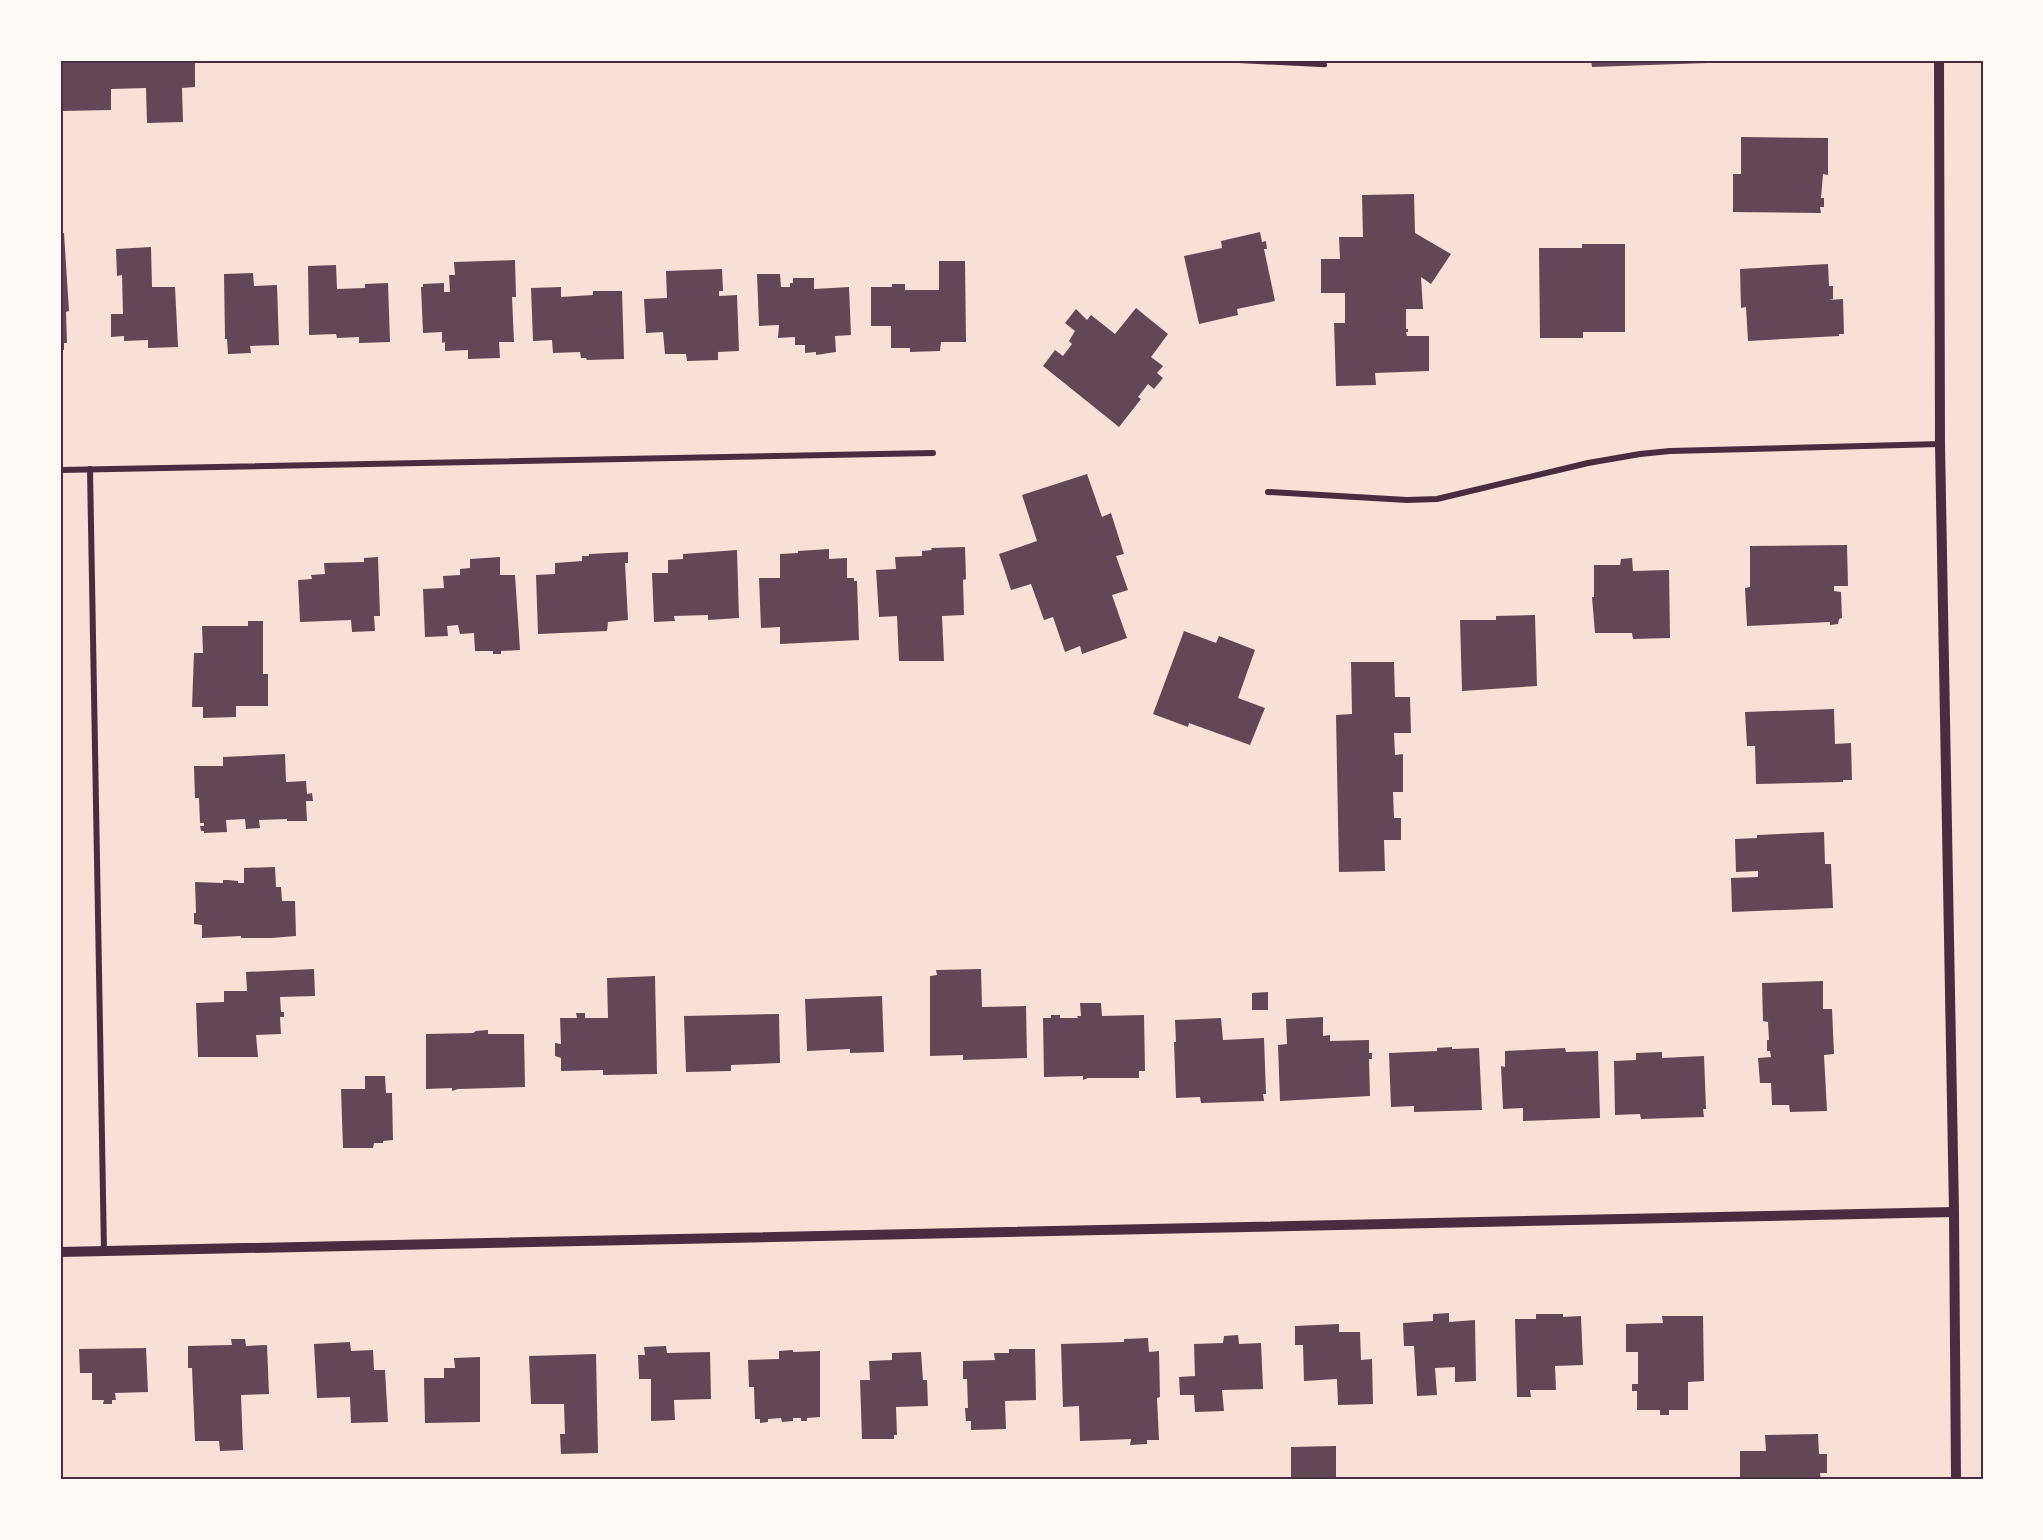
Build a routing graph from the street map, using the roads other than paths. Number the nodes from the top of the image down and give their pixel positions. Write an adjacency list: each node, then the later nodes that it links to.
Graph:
1 (1224, 60): 3 (lane)
2 (1939, 60): 4 (street)
3 (1325, 65)
4 (1940, 444): 8 (street); 9 (street)
5 (933, 453): 7 (street)
6 (60, 470): 7 (street)
7 (90, 470): 11 (street)
8 (1268, 492)
9 (1954, 1212): 11 (street); 12 (street)
10 (60, 1251): 11 (street)
11 (104, 1251)
12 (1956, 1480)

